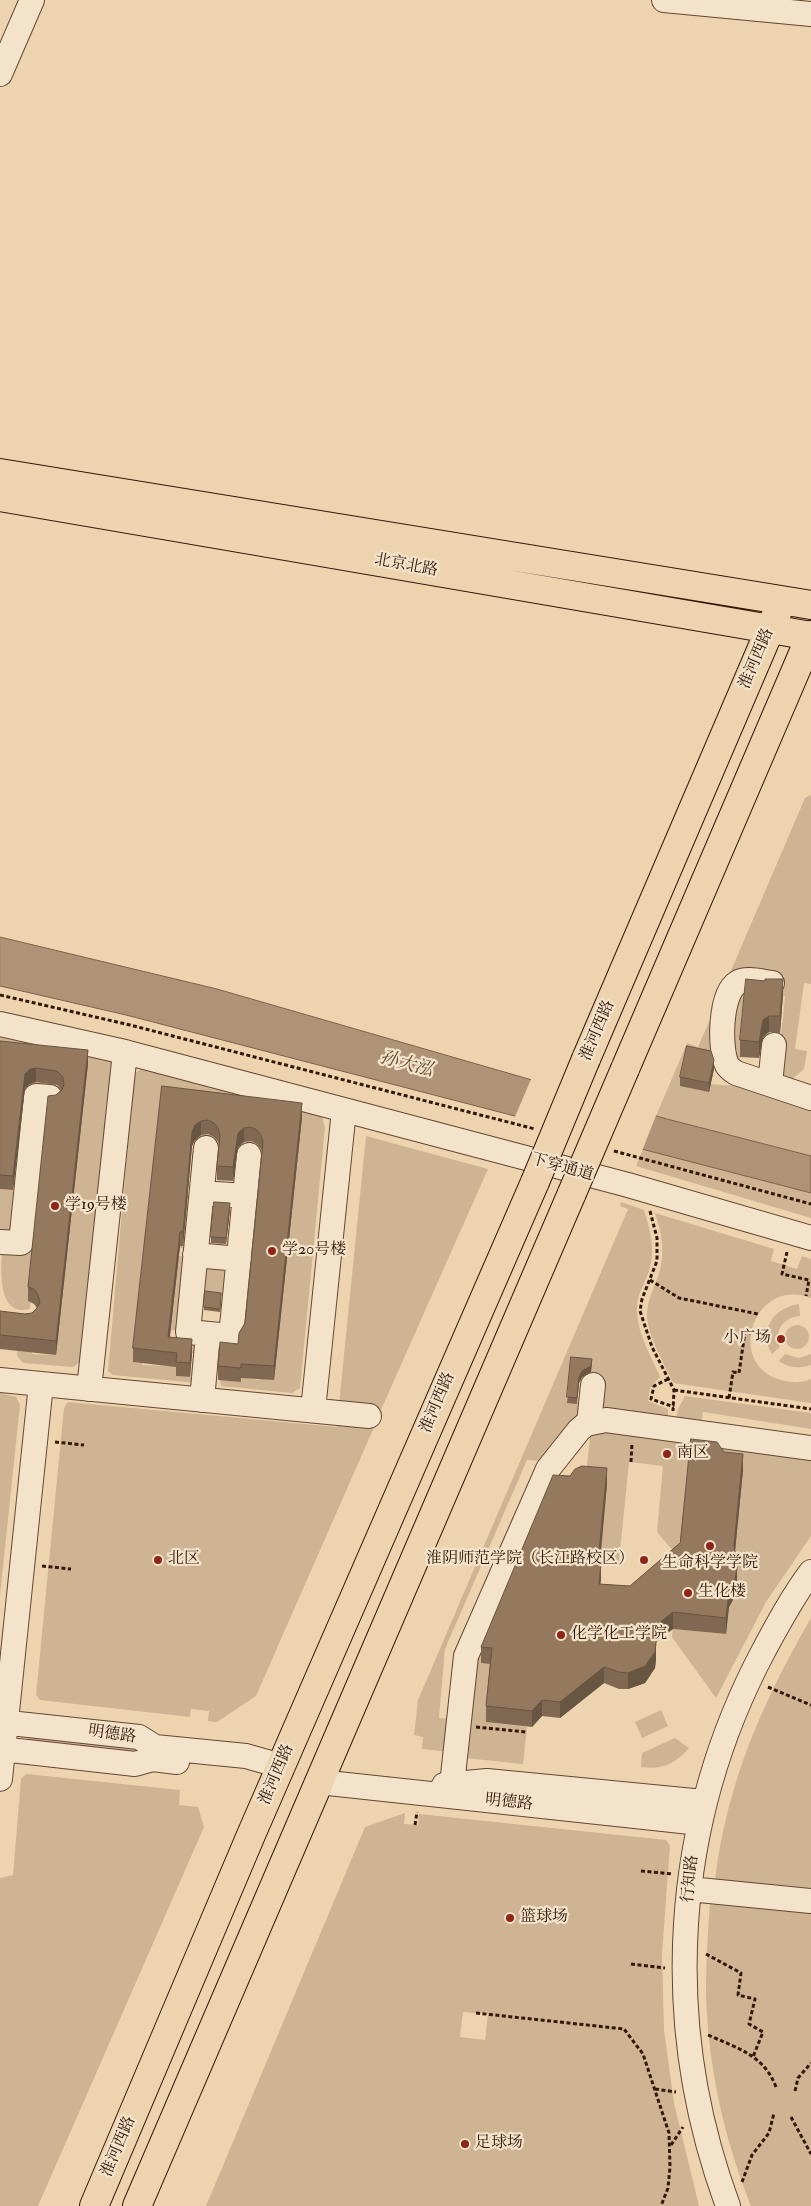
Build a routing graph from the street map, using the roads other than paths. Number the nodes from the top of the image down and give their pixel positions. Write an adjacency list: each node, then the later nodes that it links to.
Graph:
1 (32, 0): 4 (street)
2 (664, 0): 3 (street)
3 (811, 14)
4 (0, 74)
5 (0, 473): 7 (main road, 北京北路)
6 (0, 497): 9 (main road, 北京北路)
7 (782, 600): 8 (main road, 北京北路); 9 (main road, 淮河西路)
8 (811, 605)
9 (770, 629): 10 (main road, 北京北路); 40 (main road, 淮河西路, bridge)
10 (811, 636): 41 (main road, bridge)
11 (772, 983): 15 (street)
12 (0, 1024): 14 (street, 下穿通道)
13 (774, 1045): 15 (street)
14 (125, 1052): 18 (street, 下穿通道); 31 (street)
15 (770, 1084): 16 (street)
16 (810, 1093)
17 (38, 1096): 24 (street)
18 (344, 1110): 23 (street, 下穿通道); 33 (street)
19 (206, 1148): 21 (street)
20 (249, 1155): 22 (street)
21 (202, 1193): 22 (street); 25 (street)
22 (245, 1196): 26 (street)
23 (811, 1238)
24 (18, 1243)
25 (195, 1255): 26 (street); 27 (street)
26 (239, 1258): 27 (street)
27 (208, 1334): 32 (street)
28 (0, 1380): 29 (street)
29 (41, 1384): 31 (street); 38 (street)
30 (593, 1385): 35 (street)
31 (89, 1389): 32 (street)
32 (202, 1400): 33 (street)
33 (313, 1410): 34 (street)
34 (368, 1416)
35 (589, 1423): 36 (street); 43 (street)
36 (811, 1448)
37 (811, 1572): 44 (street, 行知路)
38 (3, 1722): 39 (street); 40 (street, 明德路)
39 (2, 1749): 40 (street, 明德路); 42 (street)
40 (279, 1770): 41 (main road); 47 (main road, 淮河西路)
41 (321, 1777): 43 (street, 明德路); 48 (main road)
42 (0, 1779)
43 (451, 1790): 44 (street, 明德路)
44 (702, 1812): 45 (street, 行知路)
45 (681, 1882): 46 (street); 49 (street, 行知路)
46 (811, 1901)
47 (94, 2206)
48 (137, 2206)
49 (728, 2206)

